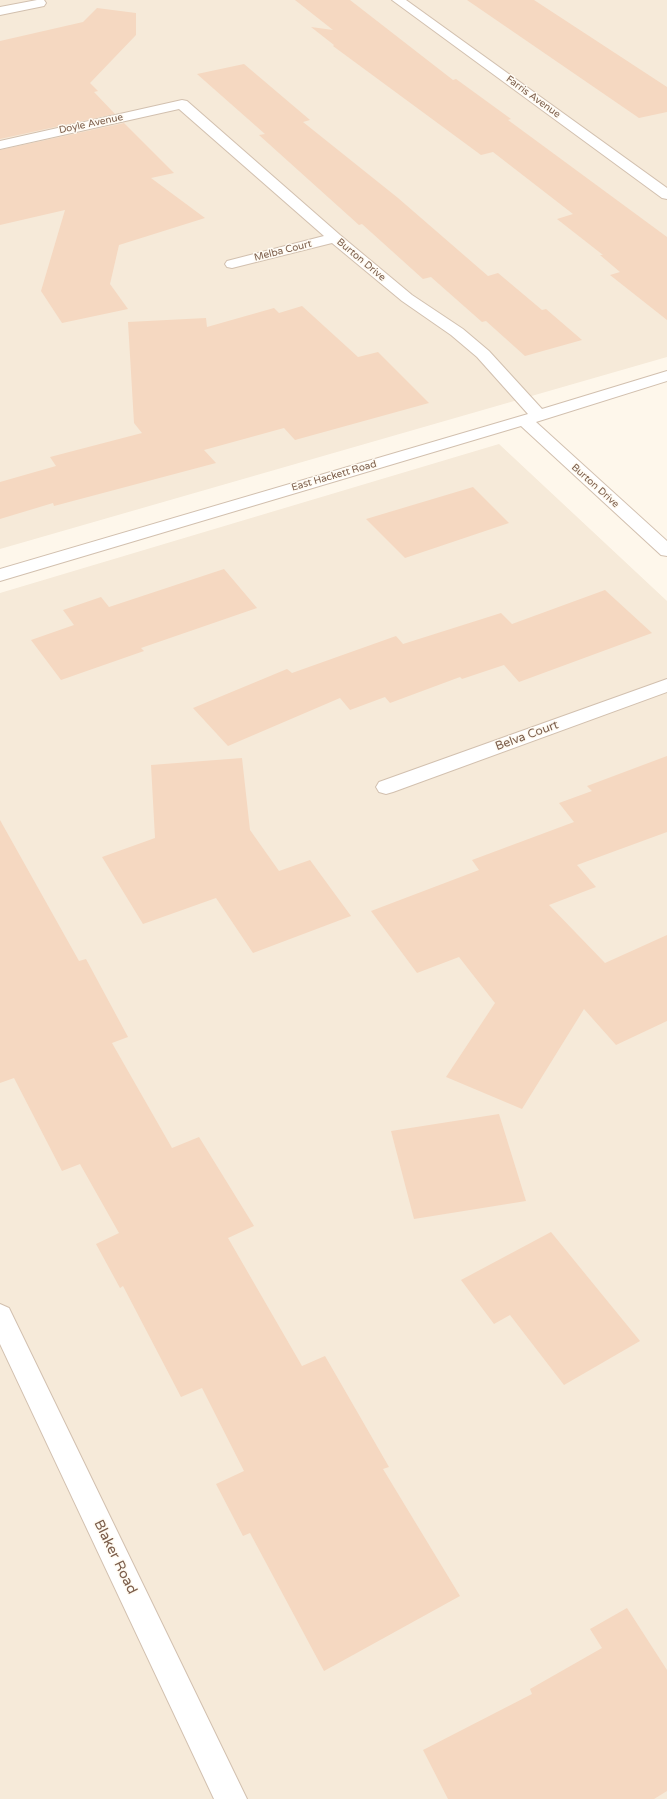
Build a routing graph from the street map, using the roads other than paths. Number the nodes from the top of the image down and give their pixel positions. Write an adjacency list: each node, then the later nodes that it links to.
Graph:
1 (398, 0): 6 (street, Farris Avenue)
2 (39, 1): 3 (street)
3 (0, 11)
4 (182, 104): 5 (street, Doyle Avenue); 7 (street, Burton Drive)
5 (0, 144)
6 (667, 195)
7 (335, 238): 8 (street, Melba Court); 10 (street, Burton Drive)
8 (232, 264)
9 (667, 376): 10 (street, East Hackett Road)
10 (531, 418): 11 (street, Burton Drive); 12 (street, East Hackett Road)
11 (667, 551)
12 (0, 575)
13 (667, 686): 14 (street, Belva Court)
14 (386, 787)
15 (0, 1316): 16 (street, Blaker Road)
16 (230, 1799)

